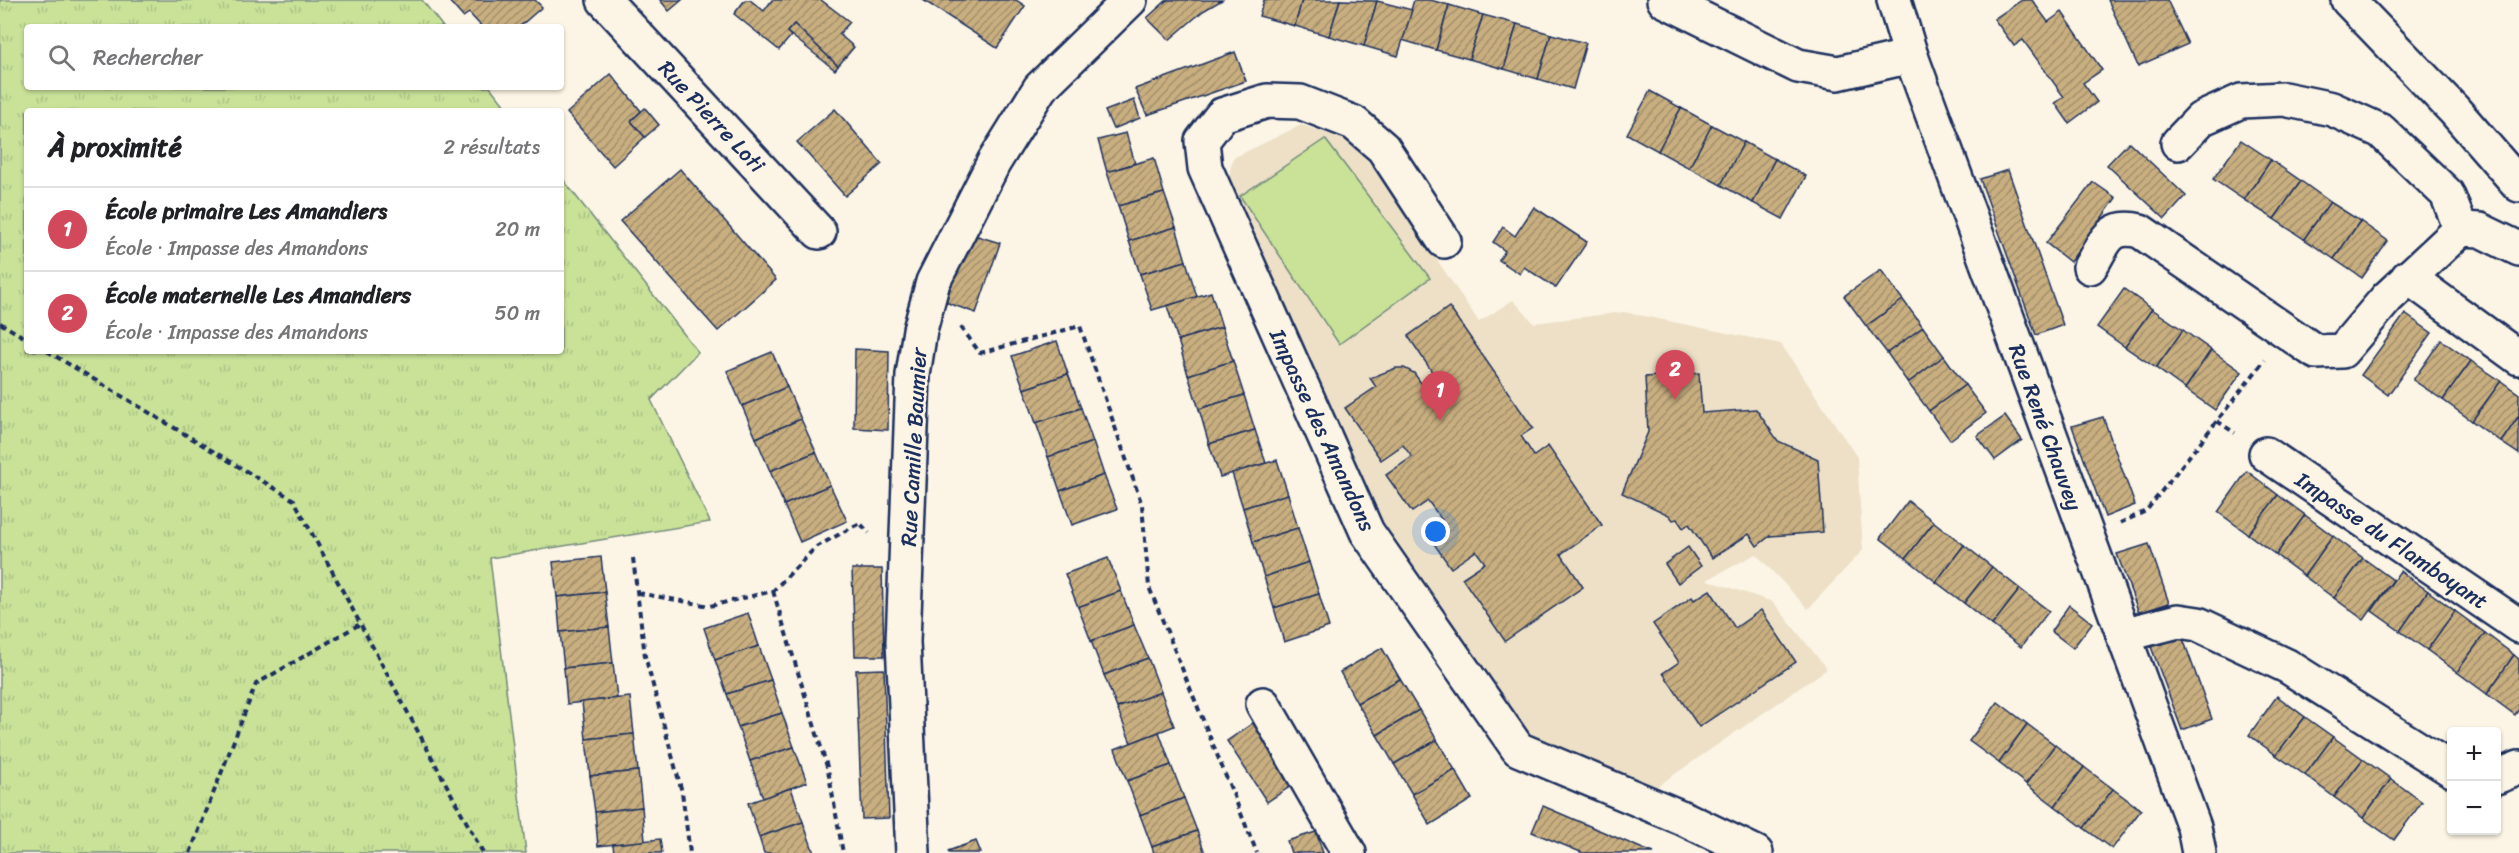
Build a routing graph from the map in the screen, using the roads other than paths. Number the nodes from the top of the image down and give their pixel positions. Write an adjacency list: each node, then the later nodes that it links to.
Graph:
1 (604, 0): 10 (street, Rue Pierre Loti)
2 (1130, 0): 23 (street, Rue Camille Baumier)
3 (1664, 0): 6 (street)
4 (1894, 0): 6 (street, Rue René Chauvey)
5 (2348, 0): 8 (street)
6 (1911, 56): 18 (street, Rue René Chauvey)
7 (2178, 143): 9 (street)
8 (2519, 185)
9 (2461, 229): 12 (street); 14 (street)
10 (819, 232)
11 (1443, 241): 25 (street, Impasse des Amandons)
12 (2519, 249)
13 (2090, 267): 14 (street)
14 (2408, 277): 15 (street)
15 (2519, 358)
16 (2266, 453): 17 (street, Impasse du Flamboyant)
17 (2519, 626)
18 (2122, 634): 20 (street); 26 (street, Rue René Chauvey)
19 (1263, 704): 24 (street)
20 (2447, 767)
21 (2519, 768): 22 (street)
22 (2501, 775)
23 (913, 853)
24 (1349, 853)
25 (1756, 853)
26 (2199, 853)

